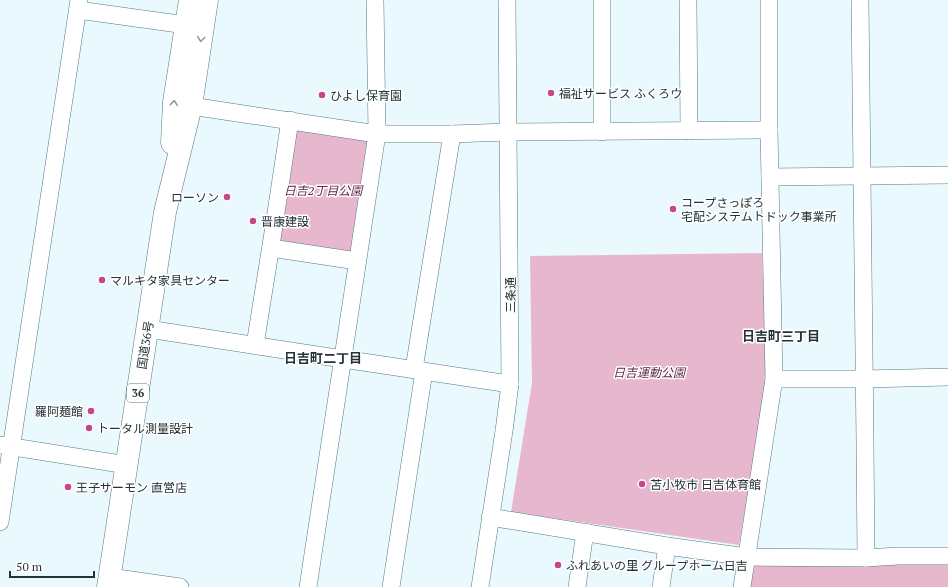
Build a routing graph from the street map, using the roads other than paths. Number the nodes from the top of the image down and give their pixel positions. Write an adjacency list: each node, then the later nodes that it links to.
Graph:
1 (190, 0): 10 (highway, 国道36号 / 36)
2 (207, 0): 11 (highway, 国道36号 / 36, one-way to 11)
3 (376, 0): 17 (street)
4 (507, 0): 15 (street, 三条通)
5 (602, 0): 16 (street)
6 (688, 0): 14 (street)
7 (768, 0): 13 (street)
8 (860, 0): 20 (street)
9 (78, 5): 10 (street); 33 (street)
10 (186, 25): 22 (highway, 国道36号 / 36, one-way to 10)
11 (191, 106): 12 (street); 22 (highway, 国道36号 / 36)
12 (290, 120): 17 (street); 23 (street)
13 (769, 130): 14 (street); 21 (street)
14 (689, 131): 16 (street)
15 (508, 132): 16 (street); 18 (street); 32 (street, 三条通)
16 (602, 132)
17 (377, 134): 18 (street); 24 (street)
18 (452, 134): 28 (street)
19 (948, 175): 20 (street)
20 (862, 176): 21 (street); 31 (street)
21 (770, 177): 30 (street)
22 (168, 198): 25 (highway, 国道36号 / 36)
23 (271, 248): 24 (street); 26 (street)
24 (357, 261): 27 (street)
25 (148, 329): 26 (street); 34 (highway, 国道36号 / 36)
26 (255, 345): 27 (street)
27 (342, 359): 28 (street); 44 (street)
28 (419, 370): 32 (street); 45 (street)
29 (948, 376): 31 (street)
30 (774, 379): 31 (street); 40 (street)
31 (864, 379): 41 (street)
32 (510, 384): 35 (street, 三条通)
33 (6, 445): 34 (street); 36 (street)
34 (127, 464): 42 (highway, 国道36号 / 36)
35 (490, 517): 37 (street); 46 (street, 三条通)
36 (0, 522)
37 (585, 532): 38 (street); 47 (street)
38 (667, 546): 40 (street); 48 (street)
39 (948, 556): 41 (street)
40 (747, 557): 41 (street); 49 (street)
41 (866, 558)
42 (109, 582): 43 (street)
43 (180, 587)
44 (308, 587)
45 (391, 587)
46 (480, 587)
47 (577, 587)
48 (661, 587)
49 (742, 587)

